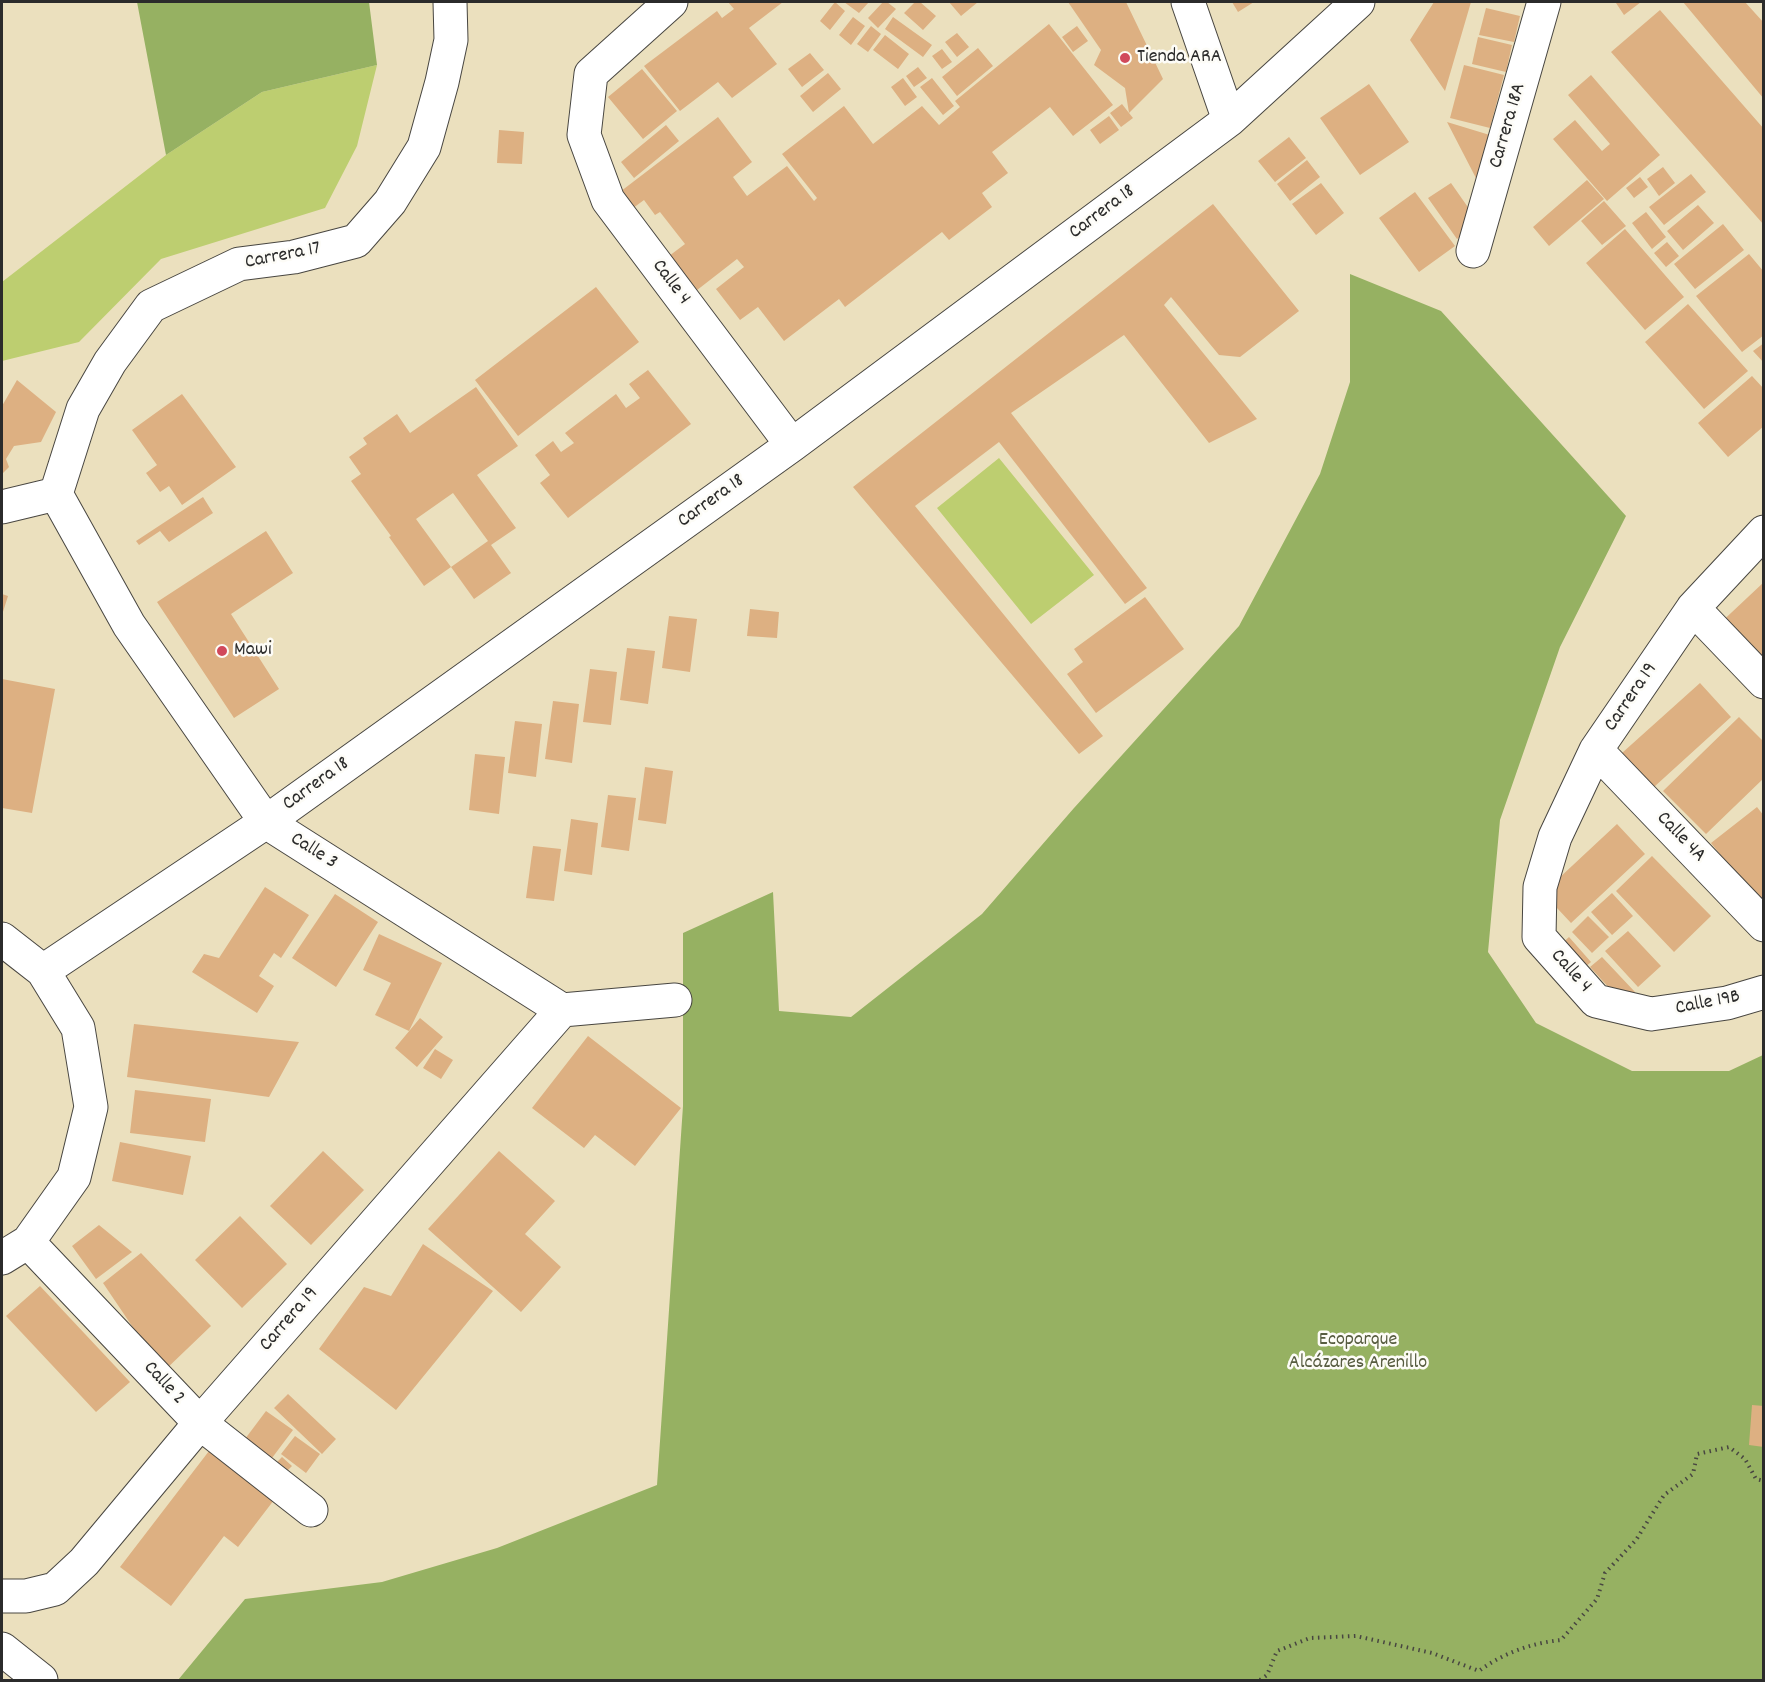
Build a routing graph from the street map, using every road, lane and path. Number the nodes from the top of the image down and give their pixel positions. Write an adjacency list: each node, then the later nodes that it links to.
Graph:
1 (450, 2): 9 (street, Carrera 17)
2 (671, 2): 8 (street, Calle 4)
3 (1188, 2): 6 (street)
4 (1358, 2): 6 (street, Carrera 18)
5 (1544, 2): 7 (street, Carrera 18A)
6 (1228, 120): 8 (street, Carrera 18)
7 (1473, 251)
8 (792, 445): 15 (street, Carrera 18)
9 (56, 494): 10 (street); 15 (street, Calle 3)
10 (2, 507)
11 (1764, 532): 12 (street, Carrera 19)
12 (1693, 608): 13 (street); 14 (street, Carrera 19)
13 (1764, 682)
14 (1596, 750): 16 (street, Carrera 19); 17 (street, Calle 4A)
15 (266, 822): 19 (street, Carrera 18); 22 (street, Calle 3)
16 (1540, 888): 23 (street, Calle 4)
17 (1764, 925)
18 (2, 939): 19 (street)
19 (43, 971): 24 (street)
20 (1764, 992): 23 (street, Calle 19B)
21 (675, 1000): 22 (street)
22 (562, 1010): 25 (street, Carrera 19)
23 (1651, 1014)
24 (15, 1250): 25 (street, Calle 2)
25 (200, 1423): 27 (street, Calle 2); 28 (street, Carrera 19)
26 (1764, 1481): 31 (path)
27 (311, 1510)
28 (2, 1596)
29 (2, 1649): 30 (street)
30 (41, 1680)
31 (1260, 1680)

